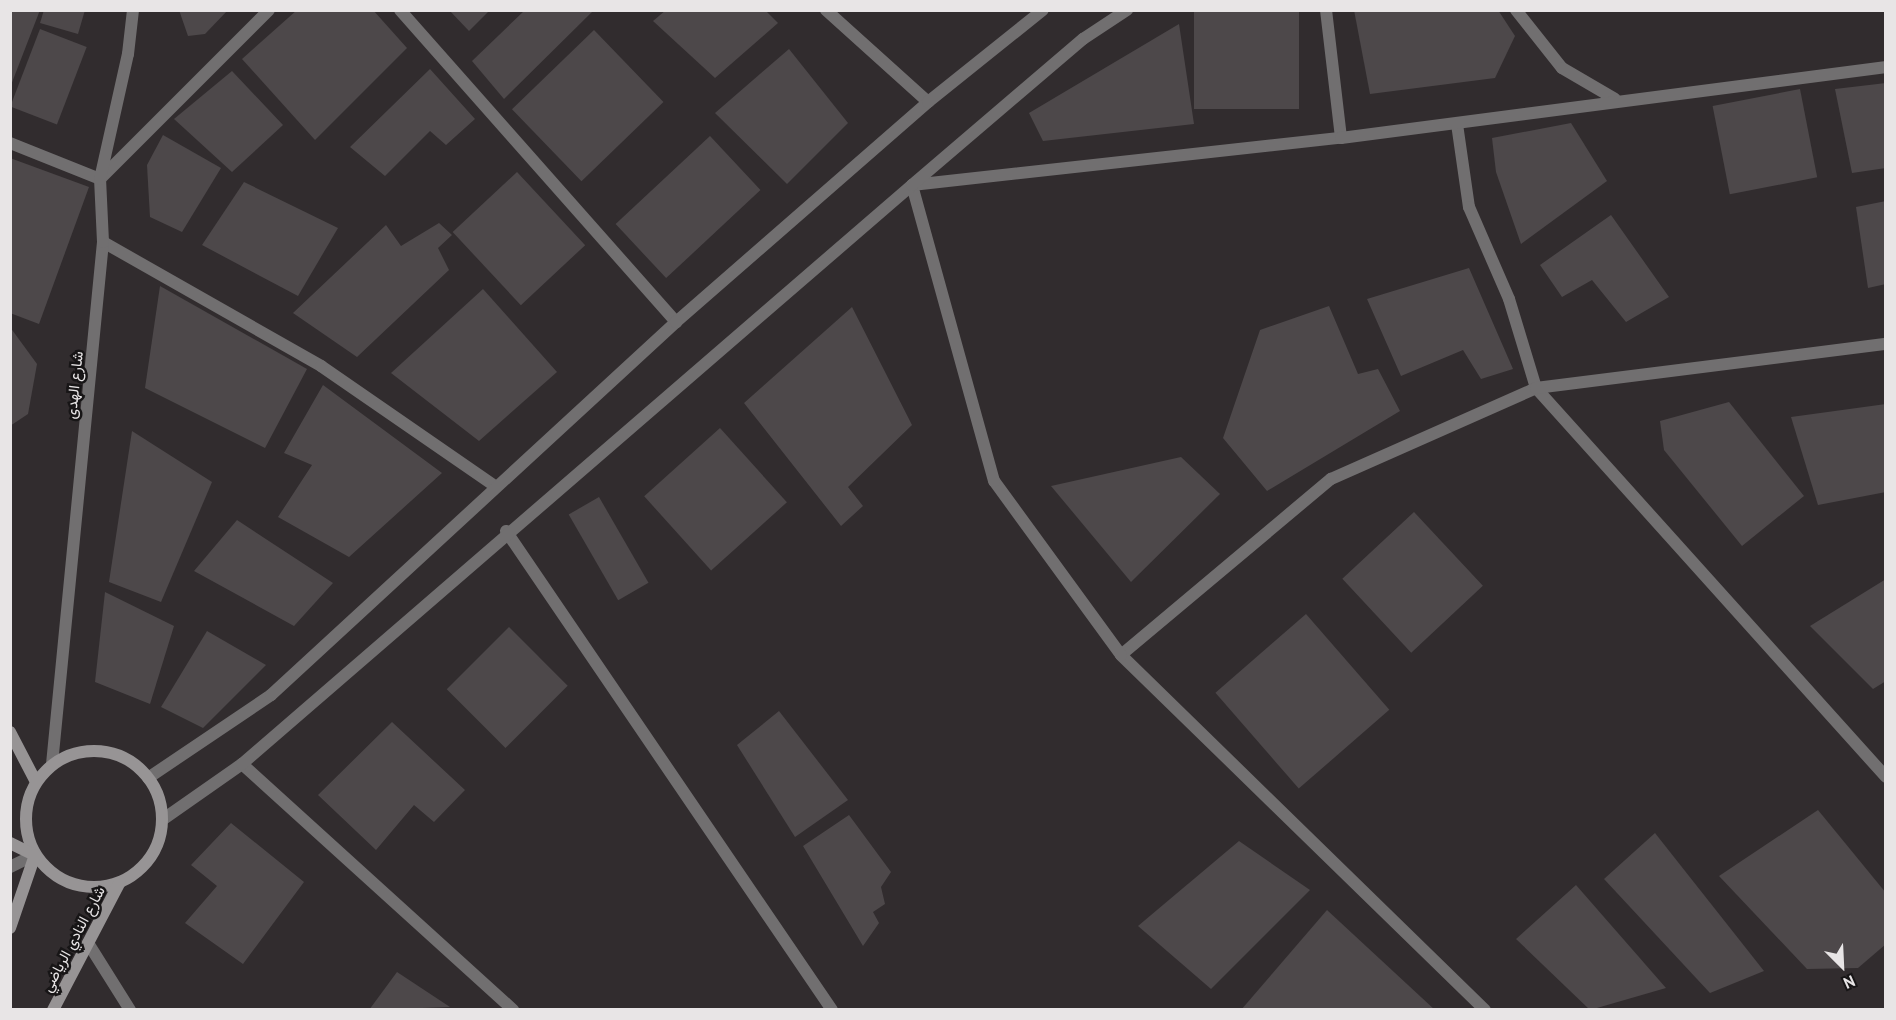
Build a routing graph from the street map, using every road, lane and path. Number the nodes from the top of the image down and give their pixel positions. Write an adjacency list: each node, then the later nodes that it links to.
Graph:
1 (133, 10): 15 (street, شارع الهدى)
2 (269, 10): 15 (street)
3 (400, 10): 18 (street)
4 (826, 10): 11 (street)
5 (1043, 10): 11 (street)
6 (1127, 10): 16 (street)
7 (1326, 10): 13 (street)
8 (1516, 10): 10 (street)
9 (1886, 67): 10 (street)
10 (1615, 99): 12 (street)
11 (928, 102): 18 (street)
12 (1457, 124): 13 (street); 20 (street)
13 (1341, 138): 16 (street)
14 (10, 142): 15 (street)
15 (100, 179): 17 (street, شارع الهدى)
16 (912, 185): 22 (street); 23 (street)
17 (103, 242): 21 (street); 25 (street, شارع الهدى)
18 (676, 322): 21 (street)
19 (1886, 344): 20 (street)
20 (1536, 388): 23 (street); 27 (street)
21 (495, 486): 28 (street)
22 (506, 531): 26 (street); 40 (street)
23 (1121, 655): 41 (street)
24 (10, 732): 29 (main road)
25 (52, 764): 28 (main road); 29 (main road)
26 (242, 764): 30 (street); 39 (street)
27 (1886, 777)
28 (148, 778): 30 (main road)
29 (36, 782): 32 (main road)
30 (162, 820): 34 (main road)
31 (10, 843): 32 (main road)
32 (35, 855): 33 (street); 34 (main road); 35 (main road)
33 (10, 867)
34 (120, 882): 36 (main road, شارع النادي الرياضي)
35 (10, 928)
36 (88, 943): 37 (main road, شارع النادي الرياضي); 38 (street)
37 (53, 1010)
38 (130, 1010)
39 (513, 1010)
40 (832, 1010)
41 (1485, 1010)

